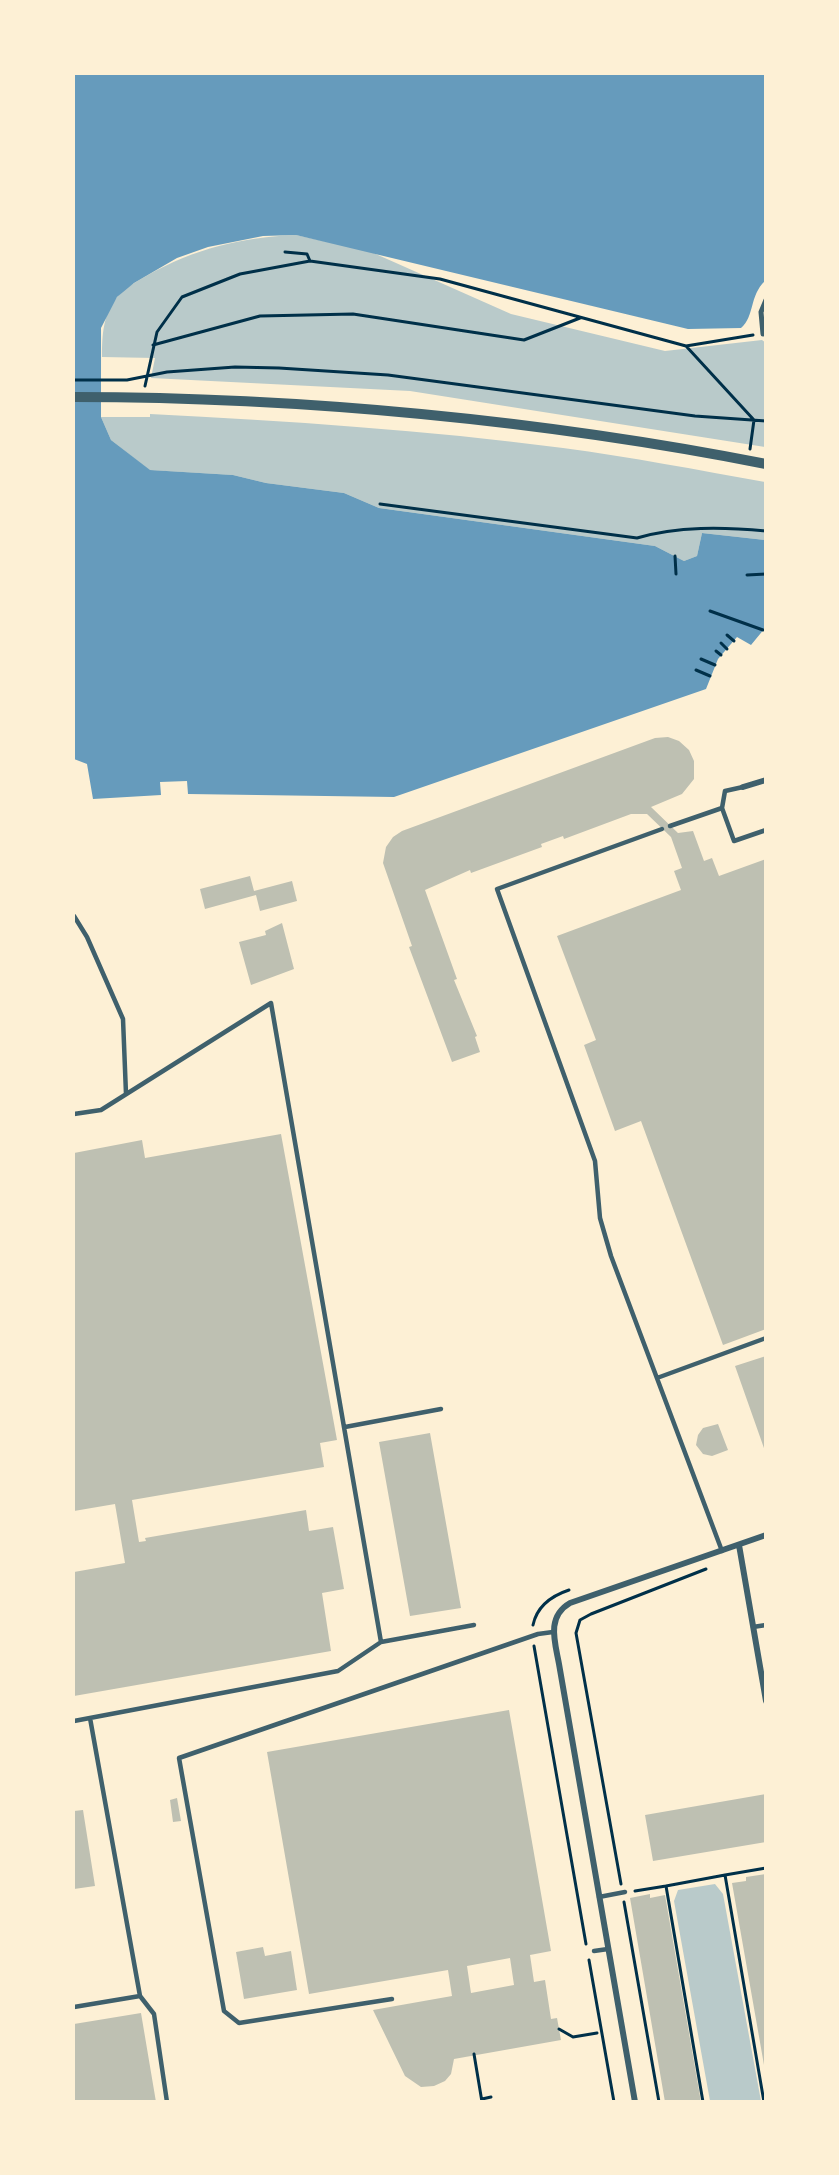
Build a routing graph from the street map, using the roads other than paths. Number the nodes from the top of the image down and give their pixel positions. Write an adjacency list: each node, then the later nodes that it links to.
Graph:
1 (765, 300): 2 (street)
2 (763, 334)
3 (74, 397): 4 (street)
4 (760, 463)
5 (765, 780): 6 (street)
6 (743, 788): 7 (lane)
7 (723, 808): 8 (lane); 10 (lane)
8 (670, 826)
9 (662, 829): 15 (lane)
10 (765, 830)
11 (74, 916): 12 (lane)
12 (126, 1094): 13 (lane); 17 (lane)
13 (74, 1114)
14 (765, 1338): 15 (lane)
15 (657, 1378): 20 (lane)
16 (441, 1409): 17 (lane)
17 (345, 1427): 25 (lane)
18 (765, 1535): 19 (street)
19 (739, 1545): 20 (street); 23 (street)
20 (722, 1551): 24 (street)
21 (474, 1625): 25 (lane)
22 (765, 1625): 23 (lane)
23 (753, 1627): 26 (street)
24 (553, 1632): 30 (street); 34 (lane)
25 (381, 1642): 27 (lane)
26 (765, 1701)
27 (90, 1718): 28 (lane); 33 (lane)
28 (74, 1720)
29 (624, 1893): 30 (lane)
30 (599, 1897): 31 (street)
31 (608, 1949): 32 (lane); 37 (street)
32 (594, 1951)
33 (140, 1996): 35 (lane); 36 (lane)
34 (392, 2000)
35 (74, 2007)
36 (167, 2102)
37 (635, 2102)

